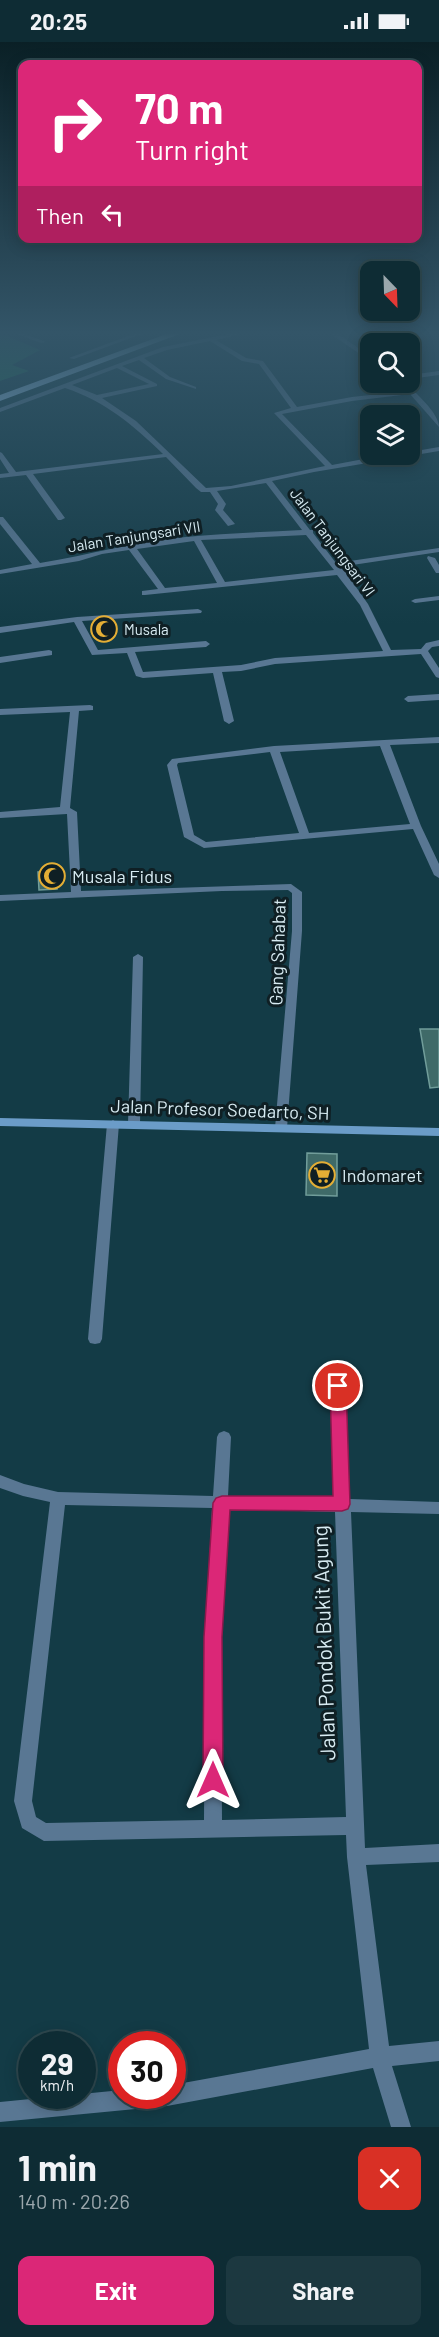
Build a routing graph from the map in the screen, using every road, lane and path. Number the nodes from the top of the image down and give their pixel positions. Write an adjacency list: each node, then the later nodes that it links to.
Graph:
1 (141, 429): 6 (street)
2 (292, 429): 8 (street)
3 (439, 449): 4 (street)
4 (420, 452)
5 (0, 454): 10 (street)
6 (168, 455): 9 (street); 13 (street)
7 (360, 462): 8 (street)
8 (330, 467): 12 (street)
9 (28, 472): 10 (street); 14 (street)
10 (14, 474): 11 (street)
11 (0, 476)
12 (268, 481): 13 (street); 17 (street, Jalan Tanjungsari VI)
13 (213, 491): 16 (street)
14 (61, 518)
15 (0, 519): 23 (street)
16 (231, 524)
17 (310, 532): 18 (street, Jalan Tanjungsari VII); 22 (street, Jalan Tanjungsari VI)
18 (196, 538): 19 (street, Jalan Tanjungsari VII); 27 (street)
19 (132, 548): 23 (street, Jalan Tanjungsari VII); 28 (street)
20 (439, 550): 22 (street)
21 (431, 558): 24 (street)
22 (335, 565): 26 (street, Jalan Tanjungsari VI)
23 (38, 566): 25 (street, Jalan Tanjungsari VII)
24 (439, 571)
25 (0, 572)
26 (341, 572): 27 (street); 40 (street, Jalan Tanjungsari VI)
27 (222, 584): 28 (street)
28 (163, 591): 29 (street)
29 (145, 593)
30 (439, 598): 31 (street)
31 (415, 601)
32 (198, 611): 33 (street)
33 (77, 619): 34 (street); 37 (street)
34 (0, 630)
35 (439, 643): 38 (street)
36 (206, 644): 37 (street)
37 (130, 650): 42 (street)
38 (424, 651): 40 (street); 43 (street)
39 (49, 653): 41 (street)
40 (388, 653): 42 (street)
41 (0, 660)
42 (217, 670): 49 (street)
43 (439, 675)
44 (439, 696): 45 (street)
45 (408, 699)
46 (90, 708): 47 (street)
47 (75, 709): 48 (street); 53 (street)
48 (0, 712)
49 (229, 721)
50 (439, 740): 51 (street)
51 (384, 743): 52 (street); 55 (street)
52 (274, 749): 56 (street); 56 (street)
53 (64, 810): 54 (street); 58 (street)
54 (0, 815)
55 (416, 826): 56 (street); 57 (street)
56 (305, 836)
57 (439, 875)
58 (76, 896): 59 (street, Gang Sahabat); 64 (street, Gang Sahabat)
59 (0, 898)
60 (138, 957): 63 (street)
61 (0, 1122): 62 (main road, Jalan Profesor Soedarto, SH)
62 (112, 1124): 63 (main road, Jalan Profesor Soedarto, SH); 66 (street)
63 (134, 1124): 64 (main road, Jalan Profesor Soedarto, SH)
64 (281, 1128): 65 (main road, Jalan Profesor Soedarto, SH)
65 (439, 1132)
66 (95, 1339)
67 (338, 1386): 72 (street, Jalan Pondok Bukit Agung)
68 (224, 1437): 71 (street)
69 (0, 1481): 70 (street)
70 (58, 1498): 71 (street); 75 (street)
71 (222, 1503): 72 (street); 75 (street)
72 (342, 1504): 73 (street); 74 (street, Jalan Pondok Bukit Agung)
73 (439, 1508)
74 (354, 1826): 75 (street); 77 (street, Jalan Pondok Bukit Agung)
75 (213, 1828)
76 (439, 1853): 77 (street)
77 (356, 1857): 79 (street, Jalan Pondok Bukit Agung)
78 (439, 2050): 79 (street)
79 (380, 2057): 80 (street); 83 (street, Jalan Pondok Bukit Agung)
80 (186, 2092)
81 (108, 2102): 82 (street)
82 (0, 2112)
83 (401, 2127)

